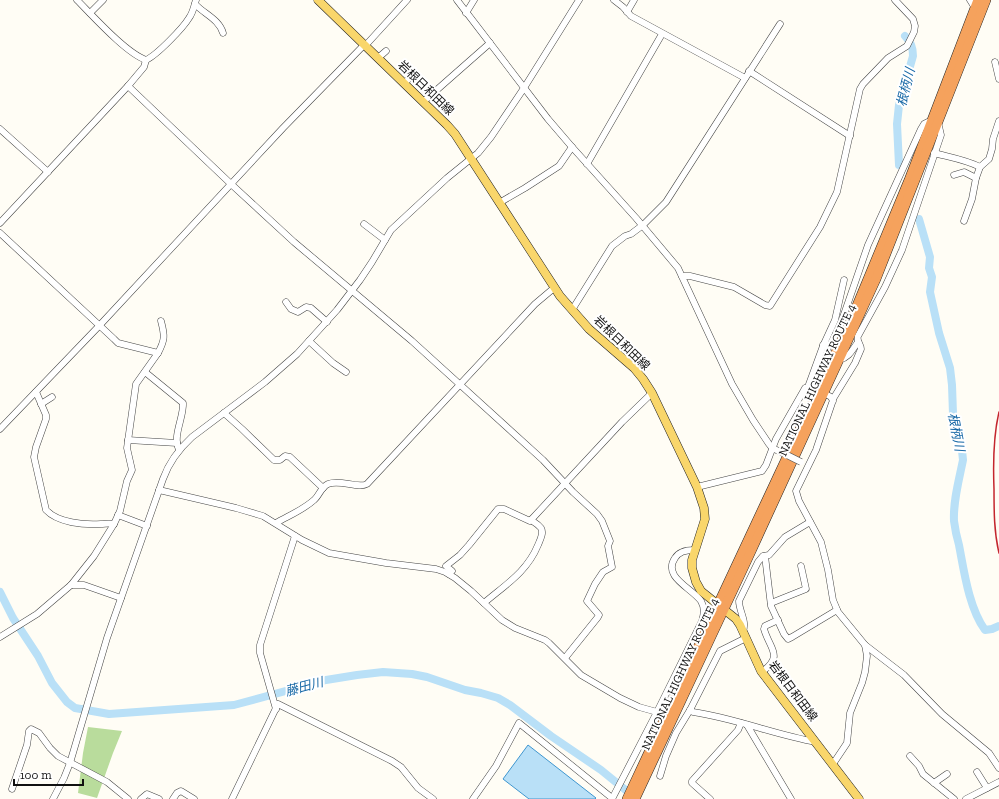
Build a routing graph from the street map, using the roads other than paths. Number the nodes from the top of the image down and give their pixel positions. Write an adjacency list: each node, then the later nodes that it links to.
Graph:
1 (77, 0): 15 (street)
2 (103, 0): 15 (street)
3 (318, 0): 22 (main road, 岩根日和田線)
4 (407, 0): 22 (street)
5 (457, 0): 17 (street)
6 (474, 0): 17 (street)
7 (579, 0): 33 (street)
8 (614, 0): 16 (street)
9 (634, 0): 16 (street)
10 (895, 0): 38 (street)
11 (970, 0): 14 (street)
12 (986, 0): 35 (highway, NATIONAL HIGHWAY ROUTE 4)
13 (195, 2): 19 (street); 25 (street)
14 (976, 4): 35 (highway, NATIONAL HIGHWAY ROUTE 4)
15 (90, 12): 25 (street)
16 (627, 12): 20 (street)
17 (466, 13): 21 (street)
18 (780, 24): 27 (street)
19 (223, 33)
20 (662, 34): 29 (street); 42 (street)
21 (490, 43): 33 (street); 34 (street)
22 (364, 45): 24 (main road, 岩根日和田線); 47 (street)
23 (386, 51): 24 (street)
24 (378, 58): 31 (main road, 岩根日和田線)
25 (146, 60): 32 (street)
26 (995, 62): 30 (street)
27 (749, 71): 29 (street); 38 (street)
28 (414, 73): 31 (street)
29 (745, 78): 52 (street)
30 (999, 79)
31 (404, 84): 34 (main road, 岩根日和田線)
32 (128, 86): 44 (street); 47 (street)
33 (524, 88): 39 (street); 41 (street)
34 (423, 102): 41 (main road, 岩根日和田線)
35 (935, 121): 40 (street); 66 (street); 68 (highway, NATIONAL HIGHWAY ROUTE 4)
36 (999, 121): 43 (street)
37 (0, 128): 44 (street)
38 (850, 136): 55 (street)
39 (572, 147): 42 (street); 48 (street)
40 (934, 153): 43 (street); 65 (street)
41 (472, 159): 48 (main road, 岩根日和田線); 54 (street)
42 (587, 164): 52 (street)
43 (980, 167): 46 (street)
44 (48, 172): 50 (street)
45 (954, 175): 46 (street)
46 (976, 178): 49 (street)
47 (231, 184): 58 (street); 63 (street)
48 (499, 203): 57 (main road, 岩根日和田線)
49 (964, 221)
50 (0, 223)
51 (364, 224): 54 (street)
52 (643, 225): 55 (street); 60 (street)
53 (0, 233): 63 (street)
54 (385, 240): 58 (street)
55 (682, 276): 83 (street)
56 (844, 280): 66 (street)
57 (554, 288): 60 (main road, 岩根日和田線); 71 (street)
58 (351, 290): 62 (street); 71 (street)
59 (286, 302): 62 (street)
60 (572, 310): 75 (main road, 岩根日和田線)
61 (161, 321): 67 (street)
62 (327, 322): 64 (street)
63 (99, 326): 67 (street); 73 (street)
64 (309, 341): 70 (street); 79 (street)
65 (858, 342): 68 (street); 77 (street)
66 (826, 346): 68 (street); 72 (street)
67 (158, 353): 69 (street)
68 (835, 361): 74 (highway, NATIONAL HIGHWAY ROUTE 4)
69 (145, 372): 81 (street); 82 (street)
70 (346, 372)
71 (461, 384): 86 (street); 88 (street)
72 (808, 388): 74 (street); 83 (street)
73 (36, 392): 78 (street); 80 (street)
74 (821, 392): 77 (street); 105 (highway, NATIONAL HIGHWAY ROUTE 4)
75 (652, 393): 86 (street); 87 (main road, 岩根日和田線)
76 (52, 397): 78 (street)
77 (833, 399): 85 (street)
78 (41, 404): 94 (street)
79 (224, 414): 84 (street); 88 (street)
80 (0, 429)
81 (128, 440): 82 (street); 90 (street)
82 (177, 443): 84 (street)
83 (772, 448): 85 (street, bridge); 87 (street)
84 (180, 449): 89 (street)
85 (809, 466): 92 (street)
86 (565, 483): 91 (street); 111 (street)
87 (697, 487): 97 (main road, 岩根日和田線)
88 (323, 488): 93 (street)
89 (159, 490): 93 (street); 95 (street)
90 (118, 515): 94 (street); 95 (street)
91 (531, 520): 100 (street); 103 (street)
92 (810, 522): 98 (street); 106 (street)
93 (276, 523): 96 (street)
94 (114, 524): 101 (street)
95 (147, 526): 102 (street)
96 (295, 536): 100 (street); 113 (street)
97 (694, 550): 105 (main road, 岩根日和田線); 115 (street)
98 (765, 556): 104 (street); 108 (street)
99 (802, 566): 104 (street)
100 (448, 574): 103 (street)
101 (71, 585): 102 (street); 109 (street)
102 (121, 598): 120 (street)
103 (484, 603): 111 (street)
104 (771, 603): 107 (street)
105 (720, 607): 108 (main road, 岩根日和田線); 119 (highway, NATIONAL HIGHWAY ROUTE 4)
106 (837, 610): 107 (street); 110 (street)
107 (778, 620): 112 (street)
108 (744, 634): 112 (main road, 岩根日和田線); 114 (street)
109 (0, 637)
110 (865, 645): 121 (street); 122 (street)
111 (564, 658): 115 (street)
112 (762, 672): 117 (main road, 岩根日和田線)
113 (276, 709): 139 (street); 140 (street)
114 (690, 710): 116 (street); 125 (street)
115 (657, 712): 131 (street)
116 (744, 724): 117 (street); 146 (street); 147 (street)
117 (816, 742): 121 (main road, 岩根日和田線)
118 (910, 756): 128 (street)
119 (649, 759): 126 (highway); 126 (highway)
120 (70, 763): 130 (street); 133 (street); 134 (street)
121 (833, 764): 132 (main road, 岩根日和田線)
122 (999, 768)
123 (977, 772): 129 (street)
124 (947, 774): 128 (street)
125 (660, 776)
126 (639, 782): 142 (highway); 143 (highway); 144 (highway); 145 (highway)
127 (999, 782): 129 (street)
128 (934, 783): 148 (street)
129 (987, 788): 149 (street)
130 (12, 789)
131 (613, 797): 141 (street)
132 (858, 798)
133 (53, 799)
134 (128, 799)
135 (141, 799): 136 (street)
136 (159, 799)
137 (173, 799): 138 (street)
138 (194, 799)
139 (232, 799)
140 (433, 799)
141 (473, 799)
142 (622, 799)
143 (627, 799)
144 (635, 799)
145 (639, 799)
146 (710, 799)
147 (790, 799)
148 (954, 799)
149 (966, 799)

